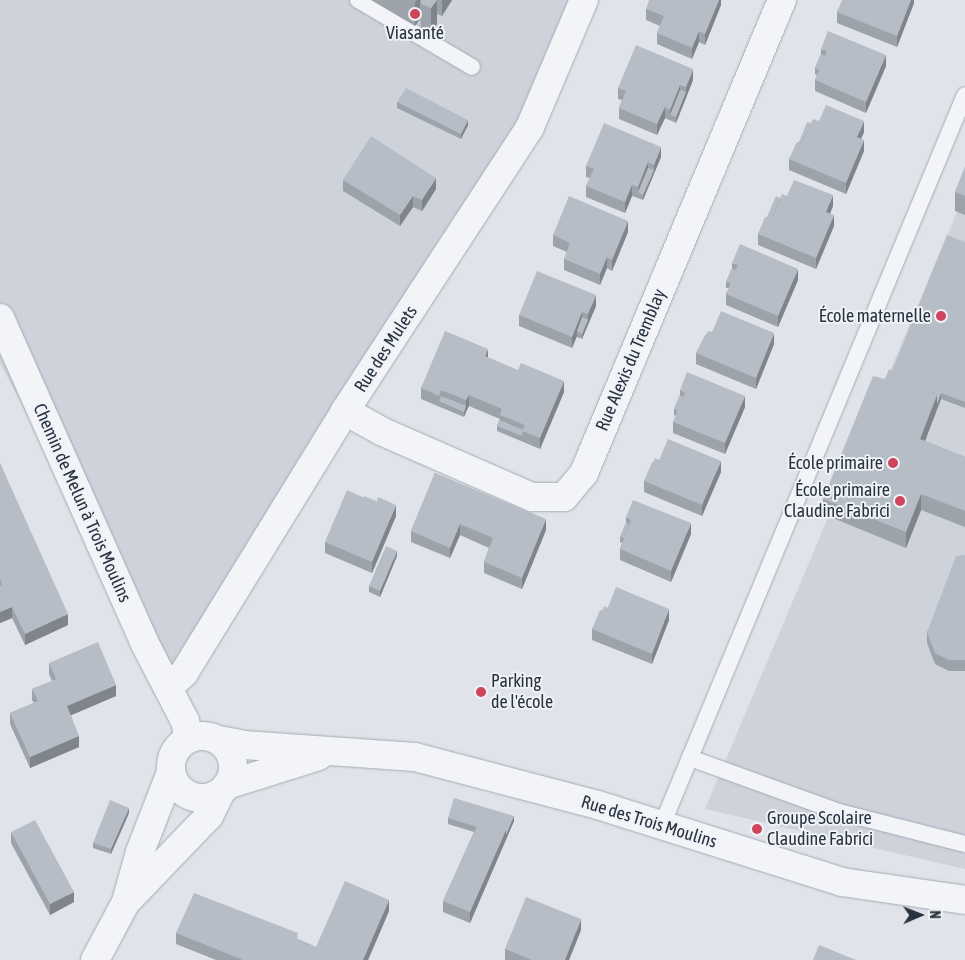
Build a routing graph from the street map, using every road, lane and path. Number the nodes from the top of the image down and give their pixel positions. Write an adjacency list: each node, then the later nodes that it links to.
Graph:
1 (358, 0): 4 (lane)
2 (584, 0): 7 (street, Rue des Mulets)
3 (782, 0): 7 (street, Rue Alexis du Tremblay)
4 (472, 67)
5 (965, 95): 12 (lane)
6 (0, 318): 8 (street, Chemin de Melun à Trois Moulins)
7 (345, 411): 8 (street, Rue des Mulets)
8 (169, 687): 9 (street, Chemin de Melun à Trois Moulins)
9 (189, 738): 10 (street); 13 (street)
10 (219, 740): 11 (street, Rue des Trois Moulins); 14 (street)
11 (332, 752): 14 (street, Rue des Trois Moulins); 15 (street, Rue des Trois Moulins)
12 (690, 758): 15 (lane); 16 (lane)
13 (171, 772): 14 (street); 18 (street)
14 (223, 789): 18 (street)
15 (662, 825): 17 (street, Rue des Trois Moulins)
16 (965, 844)
17 (965, 900)
18 (126, 902): 19 (street)
19 (95, 960)

